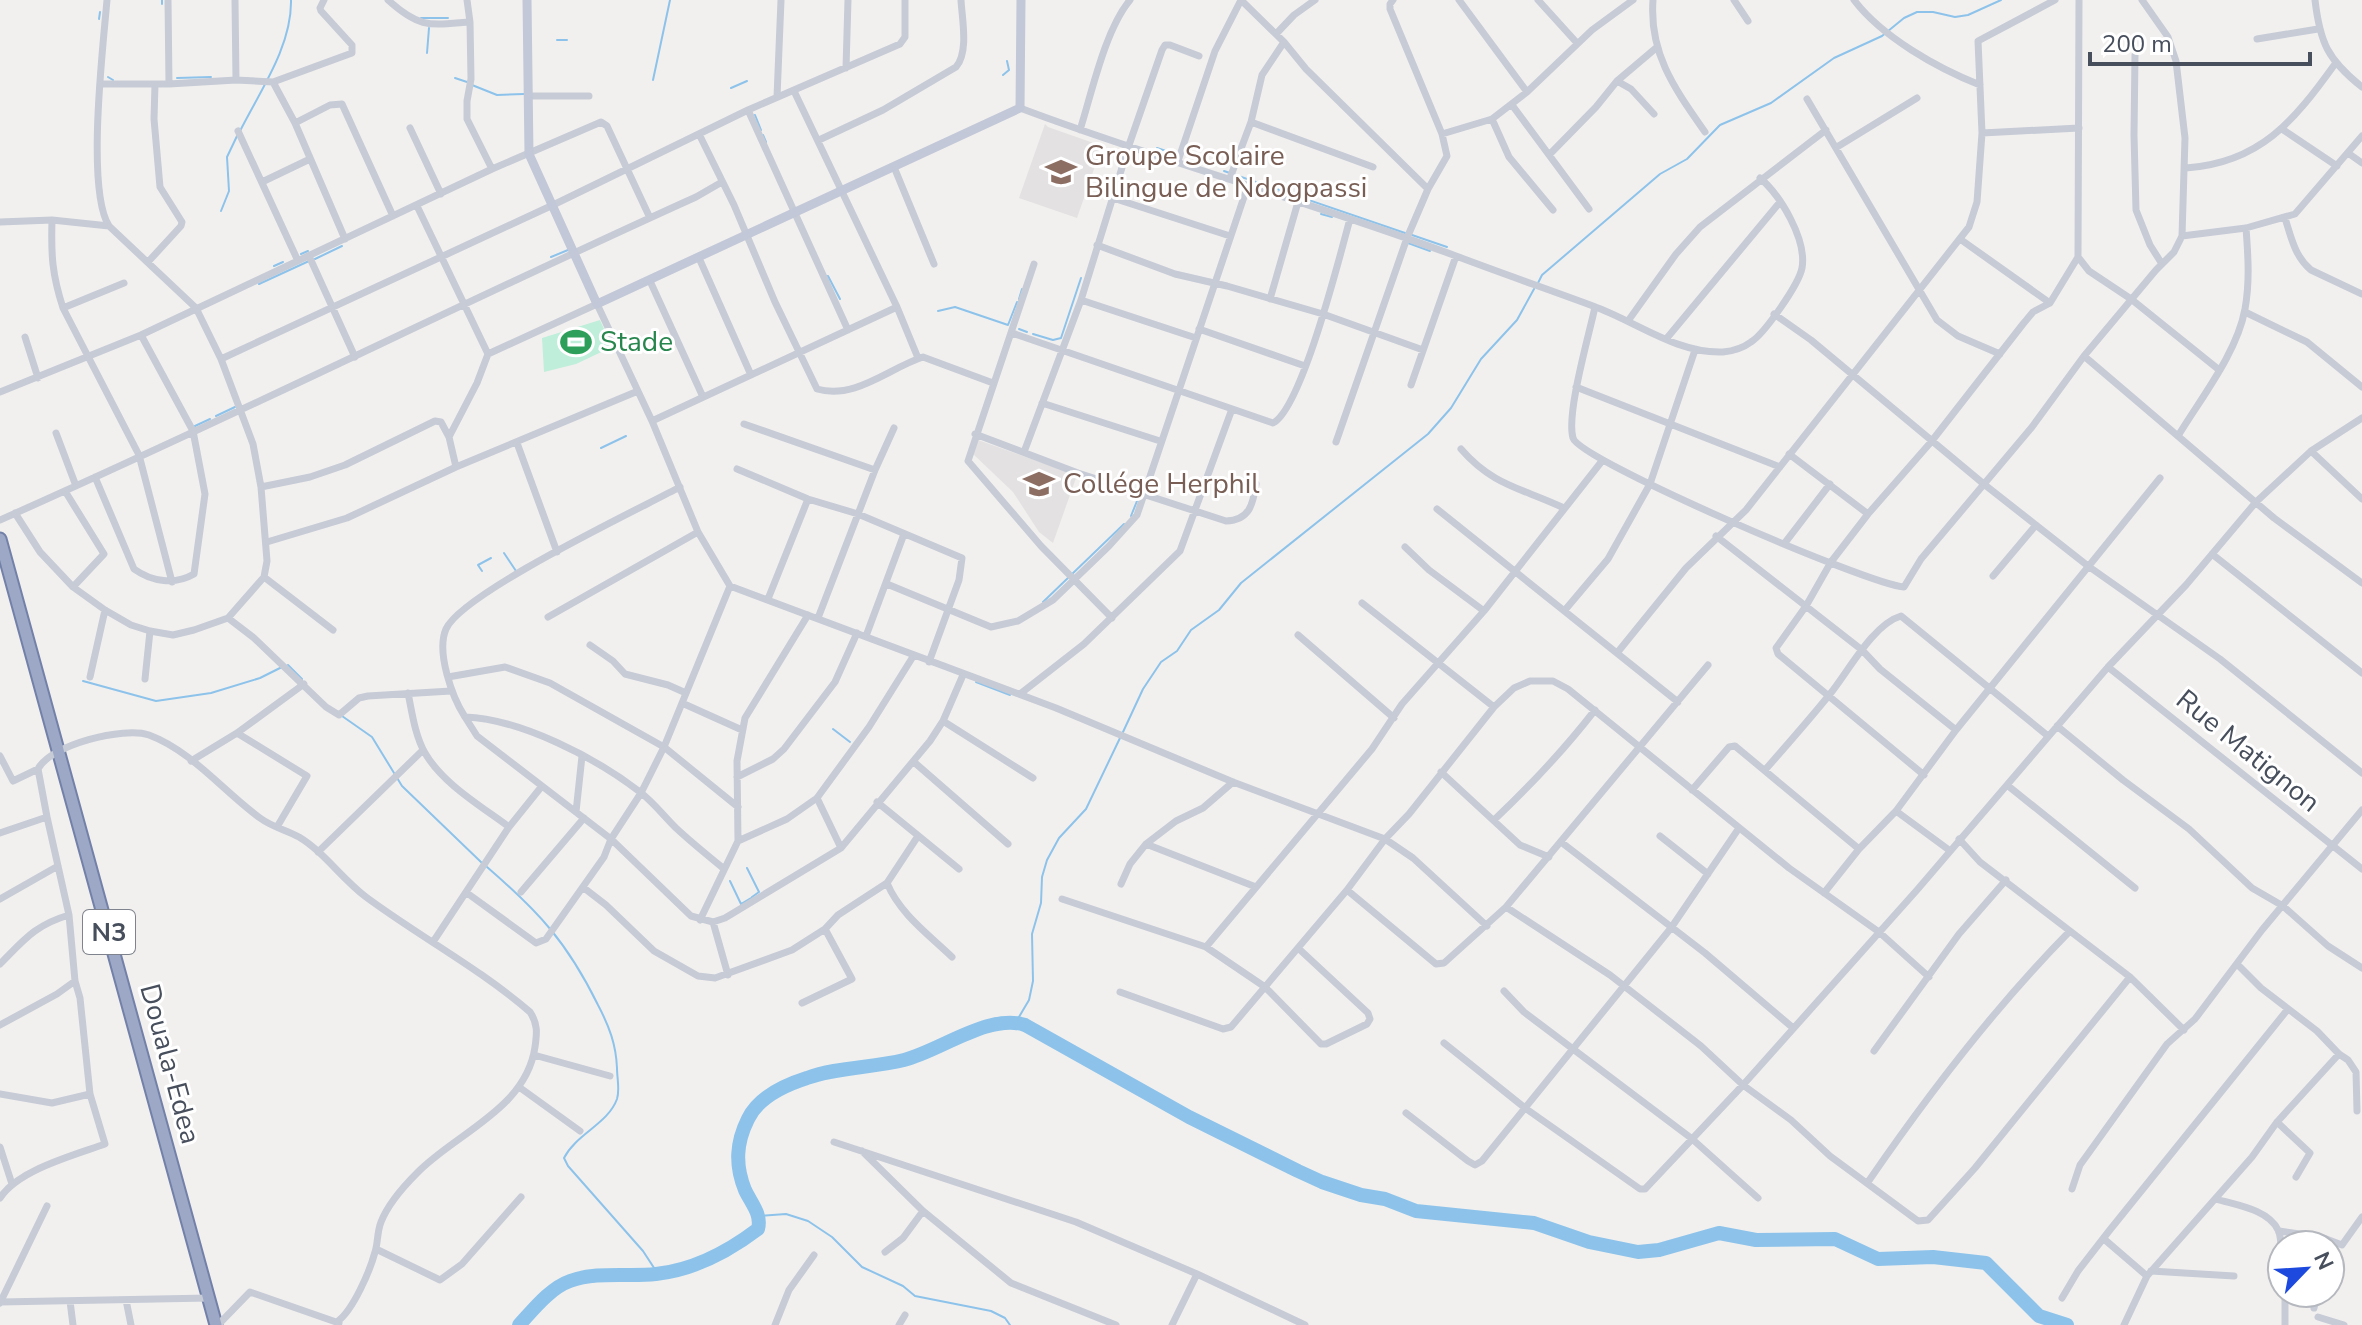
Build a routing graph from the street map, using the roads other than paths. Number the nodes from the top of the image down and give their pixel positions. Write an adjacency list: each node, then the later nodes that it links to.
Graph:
1 (107, 0): 42 (street)
2 (168, 0): 44 (street)
3 (235, 0): 39 (street)
4 (324, 0): 41 (street)
5 (388, 0): 28 (street)
6 (467, 0): 28 (street)
7 (527, 0): 49 (main road)
8 (781, 0): 51 (street)
9 (848, 0): 38 (street)
10 (905, 0): 38 (street)
11 (961, 0): 72 (street)
12 (1021, 0): 55 (main road)
13 (1130, 0): 64 (street)
14 (1241, 0): 30 (street); 79 (street)
15 (1315, 0): 30 (street)
16 (1393, 0): 70 (street)
17 (1459, 0): 48 (street)
18 (1538, 0): 33 (street)
19 (1633, 0): 33 (street)
20 (1653, 0): 34 (street)
21 (1734, 0): 27 (street)
22 (1854, 0): 45 (street)
23 (2055, 0): 45 (street)
24 (2079, 0): 62 (street)
25 (2142, 0): 85 (street)
26 (2315, 0): 29 (street)
27 (1748, 21)
28 (470, 22): 86 (street)
29 (2318, 29): 31 (street); 37 (street)
30 (1276, 34): 32 (street)
31 (2257, 39)
32 (1284, 42): 59 (street); 92 (street)
33 (1577, 43): 48 (street)
34 (1656, 48): 40 (street); 67 (street)
35 (2135, 55): 128 (street)
36 (1199, 56): 73 (street)
37 (2335, 64): 46 (street); 63 (street)
38 (846, 68): 47 (street)
39 (236, 80): 41 (street); 44 (street)
40 (1617, 81): 57 (street); 77 (street)
41 (273, 82): 60 (street)
42 (100, 84): 43 (street); 109 (street)
43 (155, 84): 44 (street); 125 (street)
44 (169, 84)
45 (1980, 85): 68 (street)
46 (2362, 87)
47 (794, 91): 51 (street); 72 (street)
48 (1527, 92): 54 (street)
49 (528, 96): 50 (street); 76 (main road)
50 (589, 96)
51 (777, 97): 56 (street)
52 (1917, 98): 74 (street)
53 (1807, 99): 65 (street)
54 (1512, 105): 58 (street); 77 (street)
55 (1020, 108): 64 (street); 82 (main road)
56 (748, 110): 69 (street); 102 (street)
57 (1654, 114)
58 (1492, 119): 70 (street); 101 (street)
59 (1251, 122): 83 (street); 87 (street)
60 (295, 123): 78 (street); 103 (street)
61 (410, 128): 94 (street)
62 (2079, 128): 68 (street); 122 (street)
63 (2282, 129): 81 (street); 85 (street)
64 (1080, 130): 73 (street)
65 (1826, 130): 74 (street); 88 (street)
66 (238, 131): 89 (street)
67 (1705, 132)
68 (1982, 133): 116 (street)
69 (699, 134): 84 (street); 90 (street)
70 (1442, 134): 92 (street)
71 (2362, 136): 75 (street)
72 (819, 140): 93 (street)
73 (1129, 145): 79 (street); 95 (street)
74 (1837, 147): 132 (street)
75 (2348, 153): 80 (street); 81 (street)
76 (529, 154): 84 (street); 86 (street); 98 (main road)
77 (1549, 155): 100 (street)
78 (310, 159): 89 (street); 115 (street)
79 (1178, 161): 87 (street)
80 (2362, 163)
81 (2337, 166): 105 (street)
82 (894, 167): 93 (main road); 126 (street)
83 (1373, 167)
84 (626, 168): 98 (street); 104 (street)
85 (2186, 168): 113 (street)
86 (492, 169): 94 (street)
87 (1230, 178): 91 (street)
88 (1760, 178): 97 (street); 148 (street)
89 (262, 182): 124 (street)
90 (722, 182): 104 (street); 111 (street)
91 (1248, 185): 96 (street); 112 (street)
92 (1428, 189): 114 (street)
93 (842, 191): 102 (main road); 141 (street)
94 (441, 194): 99 (street)
95 (1113, 198): 112 (street); 117 (street)
96 (1298, 202): 106 (street); 134 (street)
97 (1780, 202): 147 (street); 156 (street)
98 (553, 205): 118 (main road); 120 (street)
99 (417, 206): 103 (street); 120 (street)
100 (1589, 209)
101 (1553, 210)
102 (795, 212): 111 (main road); 150 (street)
103 (393, 216): 115 (street)
104 (650, 218): 118 (street)
105 (2285, 218): 110 (street); 133 (street)
106 (1350, 219): 114 (street); 146 (street)
107 (52, 220): 108 (street); 109 (street); 143 (street)
108 (0, 222)
109 (109, 226): 125 (street)
110 (2246, 228): 113 (street); 145 (street)
111 (746, 234): 123 (main road); 160 (street)
112 (1230, 236): 131 (street)
113 (2182, 236): 128 (street)
114 (1407, 238): 121 (street); 151 (street)
115 (345, 239): 119 (street)
116 (1960, 239): 132 (street); 137 (street)
117 (1097, 245): 131 (street); 136 (street)
118 (575, 252): 138 (main road); 139 (street)
119 (309, 256): 124 (street); 140 (street)
120 (440, 256): 139 (street); 140 (street)
121 (1456, 256): 142 (street); 158 (street)
122 (2078, 257): 135 (street); 137 (street)
123 (699, 258): 129 (main road); 170 (street)
124 (298, 261): 144 (street)
125 (148, 262): 144 (street)
126 (934, 264)
127 (1034, 264): 152 (street)
128 (2162, 264): 135 (street)
129 (650, 281): 138 (main road); 180 (street)
130 (124, 283): 143 (street)
131 (1214, 283): 134 (street); 149 (street)
132 (1919, 292): 162 (street); 171 (street)
133 (2362, 294)
134 (1270, 299): 146 (street)
135 (2131, 299): 163 (street); 169 (street)
136 (1081, 300): 155 (street); 157 (street)
137 (2050, 303): 162 (street)
138 (597, 304): 161 (street); 178 (street)
139 (464, 305): 161 (street); 165 (street)
140 (332, 306): 165 (street); 167 (street)
141 (897, 307): 150 (street); 166 (street)
142 (1595, 307): 148 (street); 175 (street)
143 (63, 308): 164 (street)
144 (196, 308): 153 (street); 167 (street)
145 (2245, 312): 169 (street); 176 (street)
146 (1323, 314): 151 (street); 168 (street)
147 (1774, 314): 159 (street); 171 (street)
148 (1628, 321): 156 (street)
149 (1199, 329): 155 (street); 168 (street)
150 (848, 330): 160 (street)
151 (1373, 331): 158 (street); 195 (street)
152 (1012, 333): 157 (street); 173 (street)
153 (141, 335): 164 (street); 189 (street)
154 (25, 337): 172 (street)
155 (1196, 338): 177 (street)
156 (1667, 338): 159 (street)
157 (1061, 349): 177 (street); 181 (street)
158 (1423, 350): 174 (street)
159 (1695, 350): 187 (street)
160 (799, 353): 166 (street); 170 (street)
161 (488, 354): 193 (street)
162 (2000, 354): 196 (street)
163 (2084, 356): 192 (street); 213 (street)
164 (90, 357): 172 (street); 202 (street)
165 (355, 357): 182 (street)
166 (918, 358): 173 (street)
167 (221, 359): 182 (street)
168 (1305, 366): 183 (street)
169 (2218, 369): 192 (street)
170 (751, 375): 180 (street)
171 (1851, 375): 196 (street); 201 (street)
172 (38, 378): 179 (street)
173 (993, 383): 191 (street)
174 (1411, 385)
175 (1576, 387): 187 (street); 203 (street)
176 (2362, 387)
177 (1179, 390): 183 (street); 194 (street)
178 (638, 391): 185 (street); 197 (street)
179 (0, 392)
180 (703, 397): 185 (street)
181 (1042, 403): 194 (street); 200 (street)
182 (240, 408): 189 (street); 215 (street)
183 (1232, 409): 223 (street)
184 (2362, 418): 199 (street)
185 (652, 421): 216 (street)
186 (744, 424): 207 (street)
187 (1672, 425): 205 (street); 211 (street)
188 (894, 428): 207 (street)
189 (193, 431): 202 (street); 246 (street)
190 (56, 433): 214 (street)
191 (975, 434): 200 (street); 245 (street)
192 (2178, 436): 221 (street)
193 (449, 437): 204 (street); 215 (street)
194 (1160, 441): 218 (street)
195 (1336, 442)
196 (1931, 442): 213 (street); 227 (street)
197 (517, 443): 204 (street); 238 (street)
198 (1461, 449): 222 (street)
199 (2311, 451): 220 (street); 221 (street)
200 (1024, 452): 218 (street)
201 (1789, 454): 205 (street); 212 (street)
202 (139, 455): 208 (street); 246 (street)
203 (1602, 461): 211 (street); 222 (street)
204 (456, 467): 235 (street)
205 (1780, 467): 229 (street)
206 (737, 469): 219 (street)
207 (875, 470): 226 (street)
208 (95, 477): 214 (street); 246 (street)
209 (2160, 478): 241 (street)
210 (1256, 484): 223 (street)
211 (1650, 484): 229 (street); 256 (street)
212 (1830, 484): 227 (street); 236 (street)
213 (1985, 485): 230 (street); 240 (street)
214 (76, 486): 217 (street)
215 (261, 487): 235 (street)
216 (680, 487): 231 (street); 238 (street)
217 (65, 491): 225 (street); 250 (street)
218 (1144, 493): 223 (street); 245 (street)
219 (808, 499): 226 (street); 251 (street)
220 (2362, 499)
221 (2256, 502): 239 (street); 247 (street)
222 (1564, 508): 242 (street)
223 (1196, 509): 263 (street)
224 (1437, 509): 242 (street)
225 (15, 513): 228 (street); 250 (street)
226 (858, 514): 232 (street); 262 (street)
227 (1868, 514): 240 (street)
228 (0, 520)
229 (1734, 522): 233 (street); 236 (street)
230 (2036, 525): 241 (street); 243 (street)
231 (698, 532): 249 (street); 260 (street)
232 (904, 534): 248 (street); 254 (street)
233 (1716, 536): 253 (street); 270 (street)
234 (0, 539): 303 (highway, Douala-Edea / N3)
235 (267, 542): 244 (street)
236 (1784, 544): 240 (street)
237 (1405, 547): 257 (street)
238 (557, 552): 279 (street)
239 (2212, 554): 259 (street); 276 (street)
240 (1831, 562): 253 (street)
241 (2088, 566): 259 (street); 282 (street)
242 (1515, 570): 256 (street); 257 (street)
243 (1993, 576)
244 (264, 577): 261 (street); 264 (street)
245 (1074, 580): 254 (street); 263 (street)
246 (172, 582)
247 (2362, 583)
248 (887, 584): 254 (street); 266 (street)
249 (730, 586): 251 (street); 285 (street)
250 (73, 587): 255 (street)
251 (768, 599): 258 (street)
252 (1362, 603): 273 (street)
253 (1806, 606): 269 (street); 287 (street)
254 (950, 609): 272 (street)
255 (105, 610): 265 (street); 278 (street)
256 (1565, 610): 270 (street)
257 (1484, 611): 273 (street)
258 (808, 615): 262 (street); 296 (street)
259 (2155, 615): 275 (street); 311 (street)
260 (548, 617)
261 (228, 618): 265 (street); 281 (street)
262 (818, 618): 266 (street)
263 (1112, 618): 286 (street)
264 (333, 630)
265 (150, 631): 280 (street)
266 (862, 634): 271 (street); 313 (street)
267 (1298, 635): 293 (street)
268 (590, 645): 285 (street)
269 (1862, 650): 282 (street); 287 (street); 297 (street)
270 (1617, 653): 288 (street)
271 (914, 655): 272 (street); 320 (street)
272 (929, 662): 277 (street)
273 (1439, 665): 290 (street); 293 (street)
274 (1708, 665): 288 (street)
275 (2108, 667): 295 (street); 343 (street, Rue Matignon)
276 (2362, 673)
277 (963, 675): 286 (street); 294 (street)
278 (90, 677)
279 (448, 677): 283 (street); 301 (street)
280 (145, 679)
281 (304, 684): 284 (street); 298 (street)
282 (1991, 689): 297 (street); 299 (street)
283 (451, 691): 284 (street); 292 (street)
284 (408, 693): 302 (street)
285 (686, 693): 289 (street)
286 (1020, 694): 315 (street)
287 (1829, 696): 309 (street); 312 (street)
288 (1678, 702): 300 (street)
289 (682, 703): 296 (street); 301 (street)
290 (1494, 707): 291 (street); 310 (street)
291 (1595, 710): 300 (street); 329 (street)
292 (465, 717): 305 (street); 317 (street)
293 (1394, 718): 326 (street)
294 (943, 721): 307 (street); 314 (street)
295 (2057, 726): 299 (street); 366 (street)
296 (742, 730): 313 (street)
297 (1956, 730): 312 (street)
298 (237, 733): 306 (street); 330 (street)
299 (2048, 736): 316 (street)
300 (1641, 746): 318 (street); 340 (street)
301 (664, 747): 319 (street); 322 (street)
302 (423, 750): 331 (street); 347 (street)
303 (59, 752): 306 (street); 308 (street); 435 (highway, Douala-Edea / N3)
304 (0, 756): 308 (street)
305 (582, 756): 319 (street); 325 (street)
306 (191, 761): 330 (street)
307 (914, 762): 321 (street); 341 (street)
308 (38, 769): 327 (street)
309 (1765, 770): 318 (street); 345 (street)
310 (1441, 772): 329 (street); 337 (street)
311 (2362, 773)
312 (1924, 775): 324 (street)
313 (737, 777): 322 (street)
314 (1033, 778)
315 (1233, 782): 326 (street); 342 (street)
316 (2007, 785): 338 (street); 359 (street)
317 (542, 786): 325 (street); 331 (street)
318 (1692, 790): 332 (street)
319 (641, 793): 336 (street); 350 (street)
320 (817, 798): 339 (street); 344 (street)
321 (877, 802): 334 (street); 344 (street)
322 (738, 807): 339 (street)
323 (2362, 810): 343 (street)
324 (1896, 811): 345 (street); 346 (street)
325 (576, 812): 328 (street)
326 (1317, 812): 337 (street); 357 (street)
327 (47, 817): 333 (street); 349 (street)
328 (584, 818): 336 (street); 361 (street)
329 (1494, 820): 348 (street)
330 (277, 827): 347 (street)
331 (509, 827): 362 (street)
332 (1739, 828): 353 (street); 363 (street)
333 (0, 833)
334 (918, 836): 351 (street); 355 (street)
335 (1660, 836): 353 (street)
336 (611, 839): 358 (street); 369 (street)
337 (1385, 839): 360 (street); 371 (street)
338 (1959, 839): 346 (street); 354 (street)
339 (738, 841): 350 (street)
340 (1561, 842): 348 (street); 372 (street)
341 (1008, 844)
342 (1146, 844): 356 (street); 357 (street)
343 (2331, 845): 352 (street, Rue Matignon); 366 (street)
344 (841, 848): 370 (street)
345 (1859, 849): 363 (street)
346 (1949, 850): 374 (street)
347 (318, 852): 376 (street)
348 (1549, 857): 367 (street)
349 (58, 866): 364 (street); 368 (street)
350 (723, 868): 369 (street)
351 (959, 869)
352 (2362, 869)
353 (1708, 874): 372 (street)
354 (2006, 880): 375 (street); 384 (street)
355 (887, 883): 373 (street); 379 (street)
356 (1121, 884)
357 (1256, 887): 377 (street)
358 (584, 888): 362 (street); 383 (street)
359 (2135, 888)
360 (1347, 890): 371 (street); 378 (street)
361 (521, 892)
362 (467, 893): 376 (street)
363 (1824, 893): 374 (street)
364 (0, 899)
365 (1062, 899): 377 (street)
366 (2283, 906): 381 (street); 382 (street)
367 (1506, 907): 371 (street); 387 (street)
368 (69, 915): 380 (street); 386 (street)
369 (700, 920): 370 (street)
370 (713, 922): 383 (street)
371 (1487, 926)
372 (1671, 928): 387 (street); 394 (street)
373 (825, 929): 383 (street); 391 (street)
374 (1879, 932): 384 (street); 394 (street)
375 (2069, 932): 385 (street); 416 (street)
376 (433, 942): 400 (street)
377 (1206, 947): 388 (street)
378 (1298, 948): 388 (street); 388 (street)
379 (952, 957)
380 (0, 964)
381 (2238, 965): 392 (street); 395 (street)
382 (2362, 968)
383 (728, 975)
384 (1929, 977): 398 (street)
385 (2130, 977): 395 (street); 416 (street)
386 (75, 981): 393 (street); 405 (street)
387 (1622, 986): 397 (street); 402 (street)
388 (1265, 987): 390 (street)
389 (1504, 991): 397 (street)
390 (1120, 992)
391 (802, 1003)
392 (2288, 1009): 399 (street); 427 (street)
393 (0, 1025)
394 (1792, 1027): 402 (street)
395 (2184, 1030): 418 (street)
396 (1444, 1043): 406 (street)
397 (1574, 1048): 406 (street); 411 (street)
398 (1874, 1051)
399 (2339, 1054): 407 (street); 409 (street)
400 (534, 1055): 401 (street); 403 (street)
401 (610, 1076)
402 (1743, 1085): 411 (street); 416 (street)
403 (519, 1087): 410 (street); 429 (street)
404 (0, 1094): 405 (street)
405 (90, 1094): 417 (street)
406 (1525, 1108): 408 (street); 411 (street)
407 (2357, 1111)
408 (1406, 1113)
409 (2277, 1122): 415 (street); 422 (street)
410 (580, 1131)
411 (1691, 1138): 421 (street)
412 (834, 1142): 414 (street)
413 (0, 1147): 417 (street)
414 (861, 1150): 424 (street); 433 (street)
415 (2296, 1177)
416 (1868, 1182)
417 (12, 1184): 420 (street)
418 (2072, 1189)
419 (521, 1197): 429 (street)
420 (0, 1198)
421 (1758, 1198)
422 (2216, 1199): 426 (street); 432 (street)
423 (47, 1206): 439 (street)
424 (923, 1211): 430 (street); 448 (street)
425 (2362, 1217): 428 (street)
426 (2278, 1229)
427 (2104, 1239): 432 (street); 436 (street)
428 (2346, 1241)
429 (376, 1249): 442 (street)
430 (885, 1252)
431 (814, 1255): 446 (street)
432 (2149, 1273): 434 (street); 451 (street)
433 (1197, 1274): 449 (street); 450 (street)
434 (2234, 1276)
435 (209, 1298): 437 (street); 445 (highway, Douala-Edea / N3)
436 (2062, 1298)
437 (126, 1300): 438 (street); 444 (street)
438 (70, 1301): 439 (street); 443 (street)
439 (0, 1302)
440 (905, 1315): 447 (street)
441 (2318, 1317): 452 (street)
442 (339, 1323): 445 (street)
443 (73, 1325)
444 (131, 1325)
445 (217, 1325)
446 (775, 1325)
447 (899, 1325)
448 (1116, 1325)
449 (1172, 1325)
450 (1305, 1325)
451 (2124, 1325)
452 (2344, 1325)

